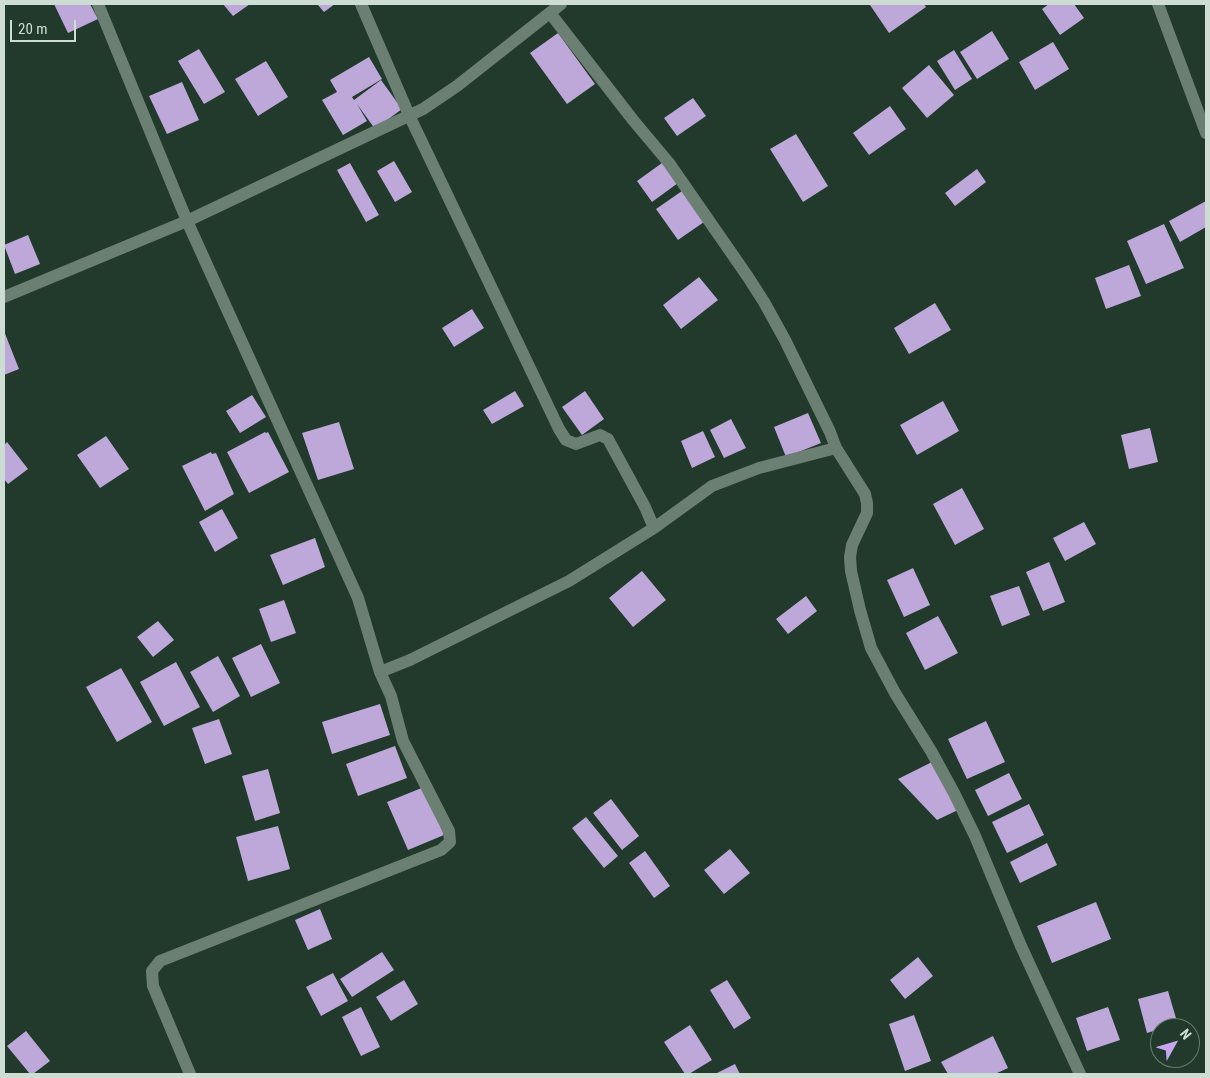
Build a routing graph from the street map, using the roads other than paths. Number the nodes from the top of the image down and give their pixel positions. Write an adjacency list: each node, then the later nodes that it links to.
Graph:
1 (98, 4): 8 (street)
2 (361, 4): 6 (street)
3 (561, 4): 5 (street)
4 (1158, 4): 7 (street)
5 (550, 12): 6 (street); 10 (street)
6 (408, 115): 8 (street); 11 (street)
7 (1206, 134)
8 (187, 221): 9 (street); 12 (street)
9 (4, 297)
10 (836, 448): 11 (street); 14 (street)
11 (654, 528): 12 (street)
12 (380, 672): 13 (street)
13 (190, 1074)
14 (1080, 1074)

